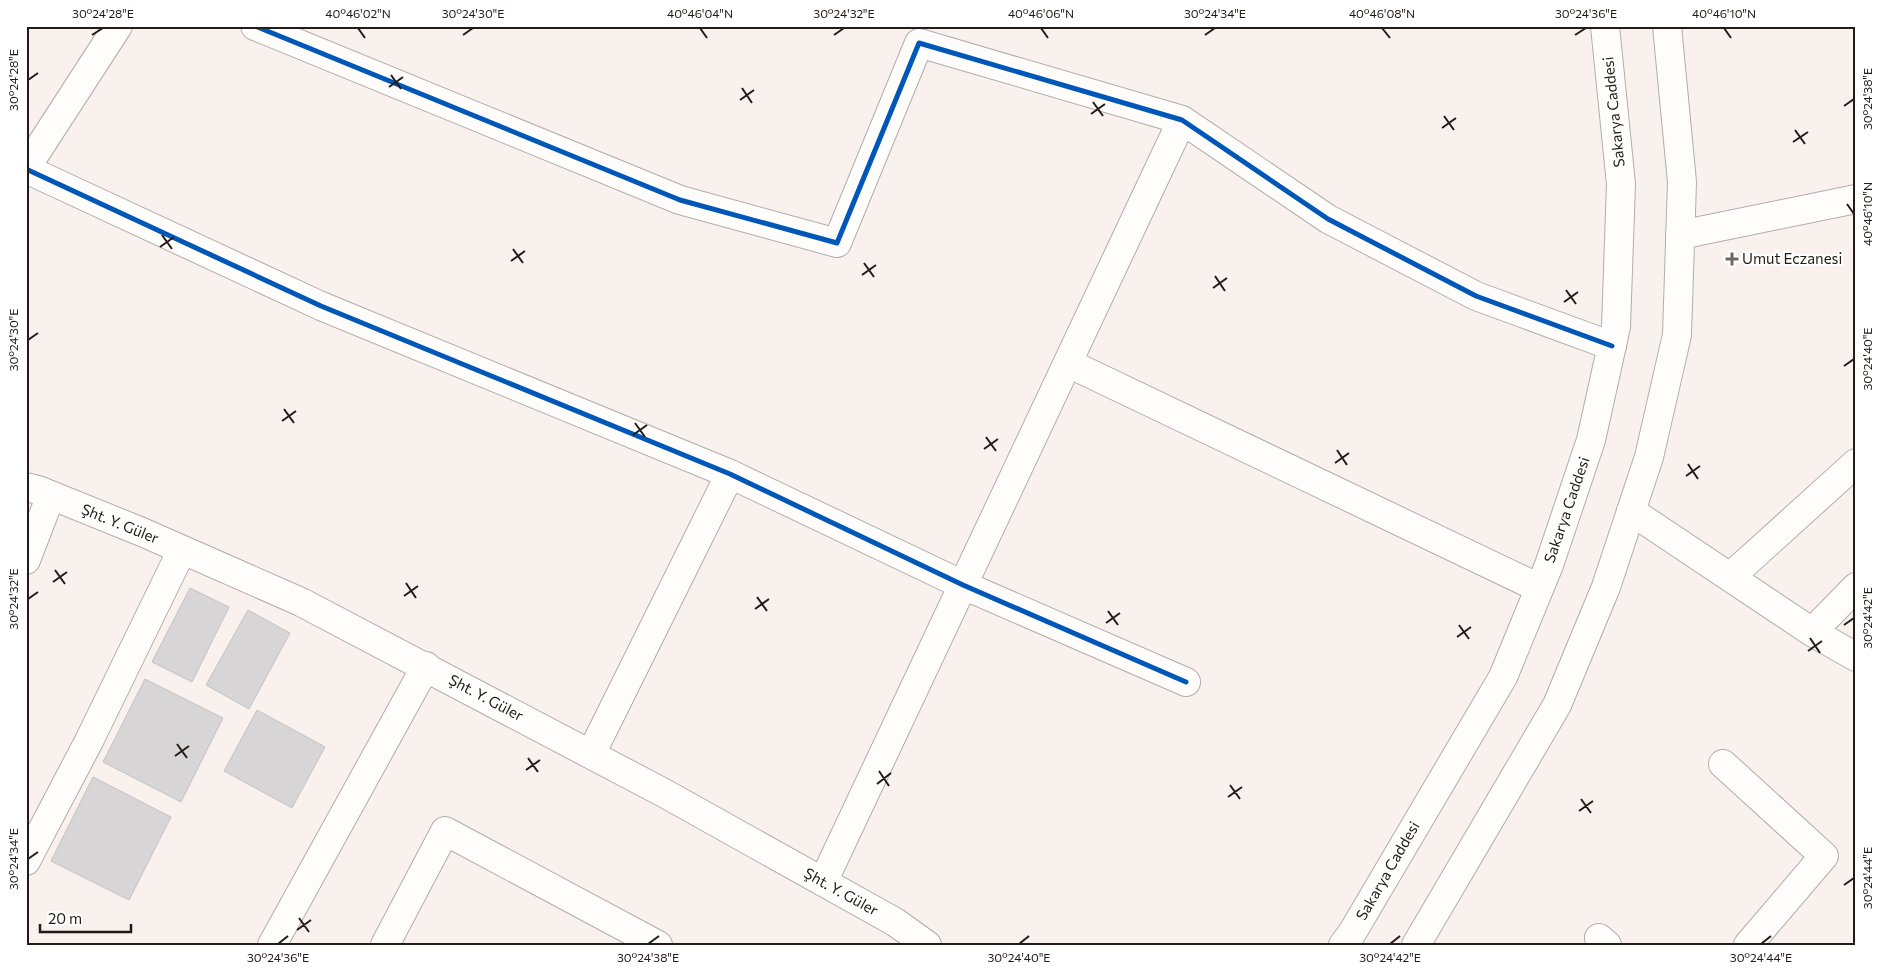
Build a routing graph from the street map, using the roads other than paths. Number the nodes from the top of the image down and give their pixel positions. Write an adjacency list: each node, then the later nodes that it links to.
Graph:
1 (118, 26): 6 (street)
2 (255, 26): 5 (street)
3 (1605, 26): 9 (street, Sakarya Caddesi)
4 (1666, 26): 8 (street)
5 (1182, 120): 9 (street); 10 (street)
6 (26, 168): 12 (street)
7 (1856, 199): 8 (street)
8 (1680, 235): 14 (street)
9 (1612, 346): 20 (street, Sakarya Caddesi)
10 (1068, 363): 18 (street); 20 (street)
11 (1856, 463): 17 (street)
12 (730, 474): 18 (street); 25 (street)
13 (39, 491): 15 (street, Şht. Y. Güler); 16 (street)
14 (1631, 511): 17 (street); 34 (street)
15 (182, 550): 23 (street, Şht. Y. Güler); 27 (street)
16 (26, 560)
17 (1730, 577): 21 (street)
18 (963, 585): 24 (street); 28 (street)
19 (1856, 586): 21 (street)
20 (1539, 588): 33 (street, Sakarya Caddesi)
21 (1812, 632): 22 (street)
22 (1856, 657)
23 (426, 666): 25 (street, Şht. Y. Güler); 29 (street)
24 (1186, 682)
25 (591, 754): 28 (street, Şht. Y. Güler)
26 (1724, 764): 35 (street)
27 (26, 861)
28 (823, 882): 32 (street, Şht. Y. Güler)
29 (272, 945)
30 (385, 945): 31 (street)
31 (658, 945)
32 (927, 945)
33 (1343, 945)
34 (1416, 945)
35 (1748, 945)

